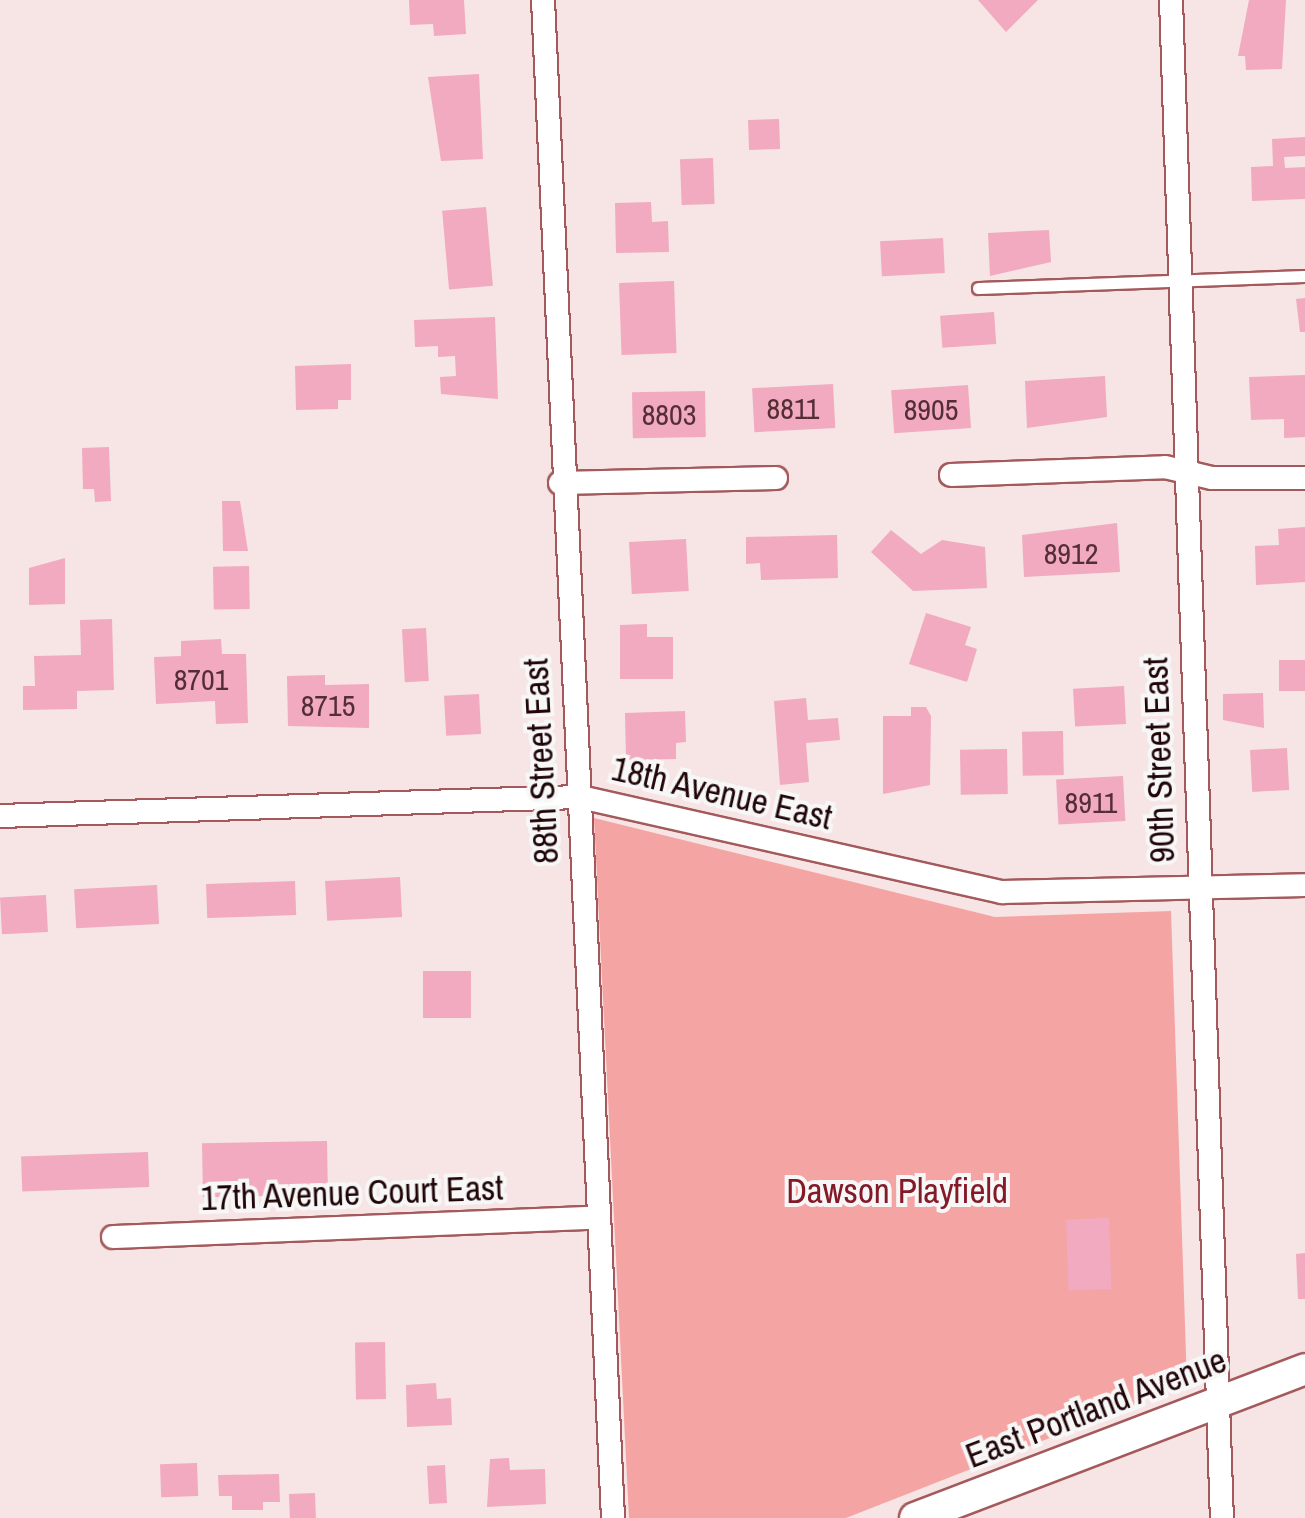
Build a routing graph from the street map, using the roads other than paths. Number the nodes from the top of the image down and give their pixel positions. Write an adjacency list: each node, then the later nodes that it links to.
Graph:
1 (543, 0): 10 (street, 88th Street East)
2 (1172, 0): 4 (street, 90th Street East)
3 (1305, 276): 4 (lane)
4 (1180, 284): 5 (lane); 6 (street, 90th Street East)
5 (978, 288)
6 (1186, 474): 7 (street); 9 (street); 14 (street, 90th Street East)
7 (951, 475)
8 (776, 478): 10 (street)
9 (1305, 478)
10 (560, 482): 11 (street, 88th Street East)
11 (580, 797): 12 (street, 18th Avenue East); 14 (street, 18th Avenue East); 15 (street, 88th Street East)
12 (0, 816)
13 (1305, 885): 14 (street, 18th Avenue East)
14 (1197, 890): 18 (street, 90th Street East)
15 (594, 1218): 16 (street, 17th Avenue Court East); 19 (street, 88th Street East)
16 (113, 1237)
17 (1305, 1368): 18 (main road, East Portland Avenue)
18 (1215, 1402): 20 (main road, East Portland Avenue); 21 (street, 90th Street East)
19 (613, 1518)
20 (914, 1518)
21 (1222, 1518)

